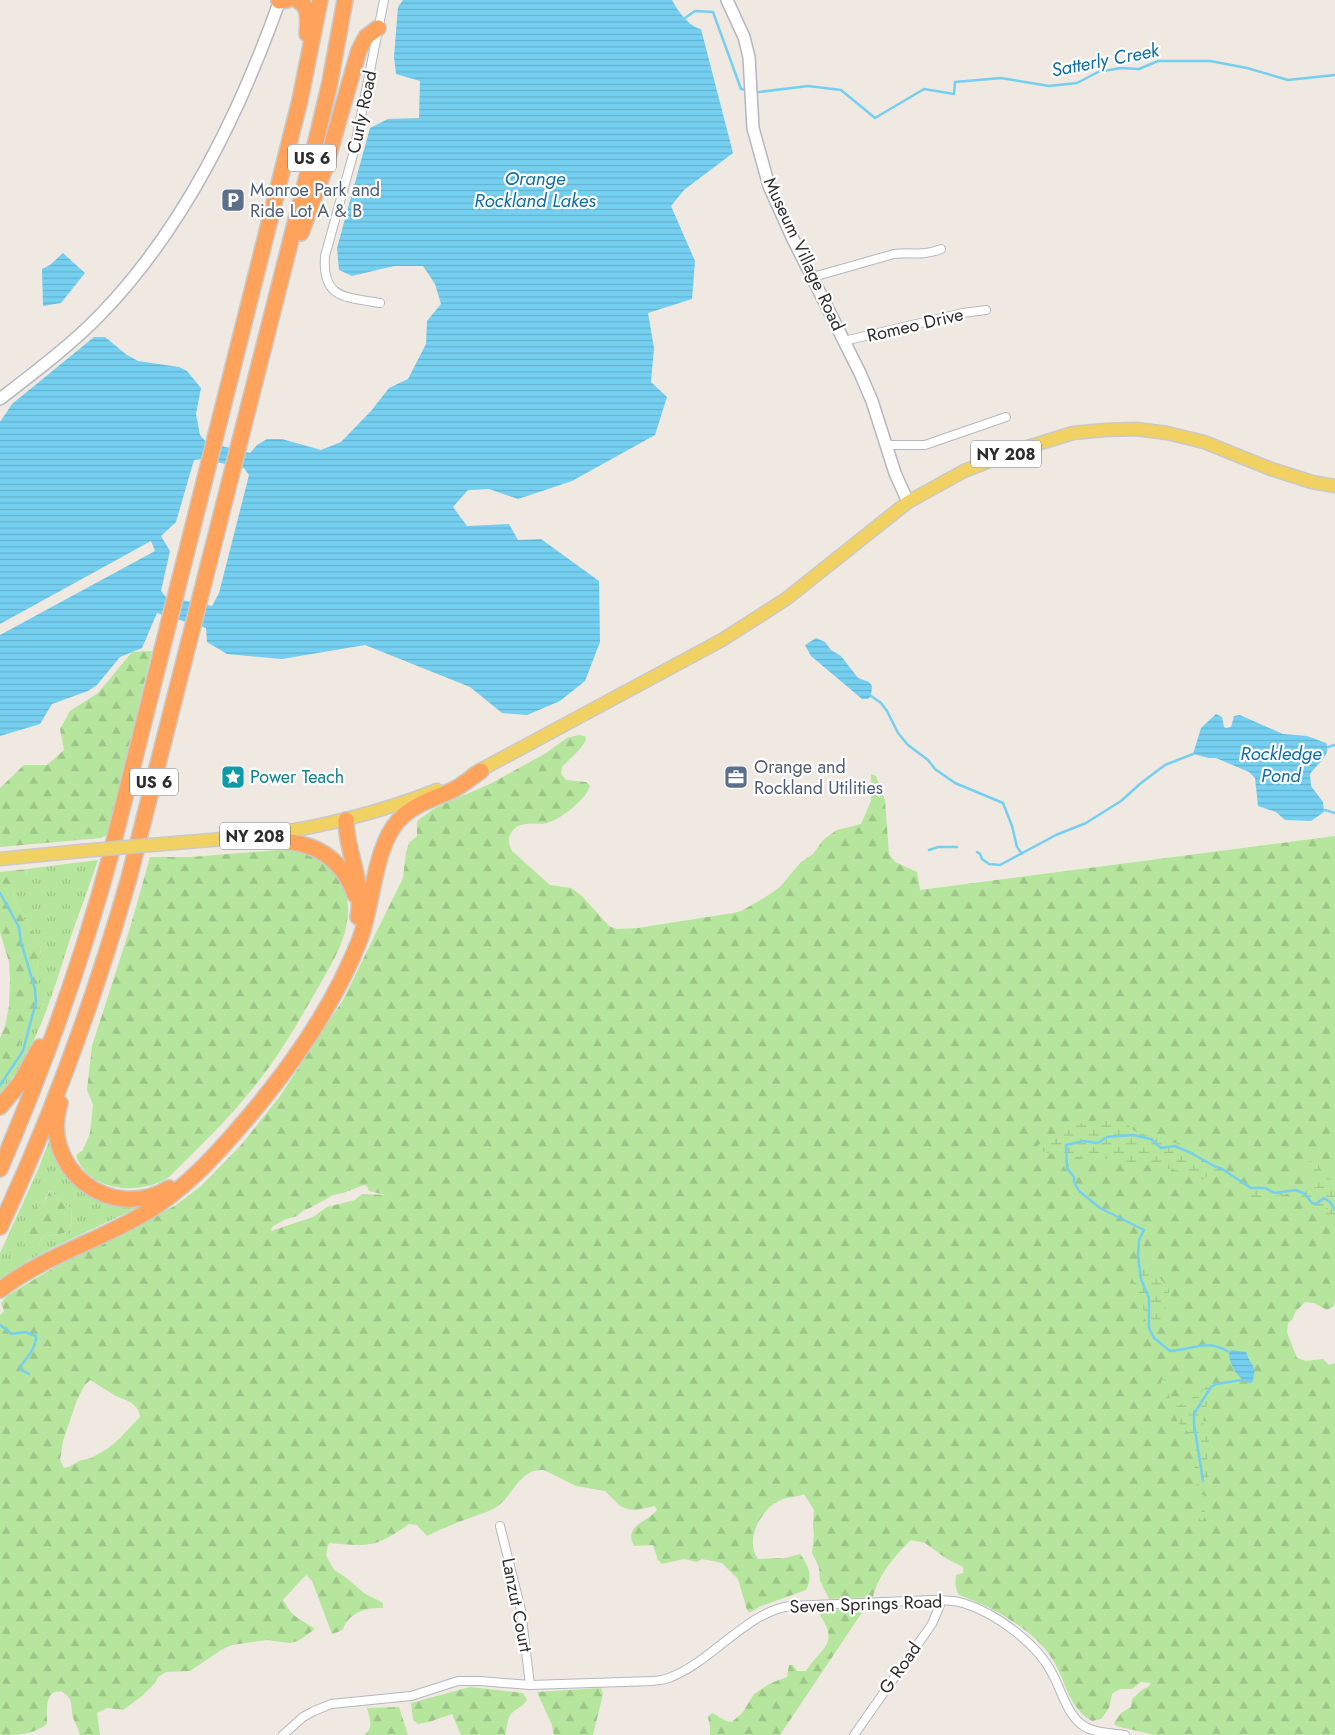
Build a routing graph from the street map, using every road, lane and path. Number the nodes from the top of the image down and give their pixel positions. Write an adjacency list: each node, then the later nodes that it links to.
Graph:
1 (282, 0): 15 (street)
2 (297, 0): 8 (highway)
3 (320, 0): 8 (highway, US 6)
4 (345, 0): 13 (highway, US 6)
5 (384, 0): 7 (street, Curly Road)
6 (727, 0): 10 (street, Museum Village Road)
7 (378, 28): 11 (street, Curly Road); 13 (highway)
8 (284, 165): 25 (highway, US 6)
9 (941, 249): 10 (street)
10 (813, 277): 14 (street, Museum Village Road)
11 (380, 303)
12 (986, 310): 14 (street, Romeo Drive)
13 (272, 314): 26 (highway, US 6)
14 (844, 341): 17 (street, Museum Village Road)
15 (0, 399)
16 (1006, 417): 17 (street)
17 (886, 445): 19 (street, Museum Village Road)
18 (1335, 486): 19 (main road, NY 208)
19 (908, 502): 20 (main road, NY 208)
20 (481, 771): 21 (main road, NY 208); 24 (highway)
21 (346, 820): 22 (main road, NY 208); 24 (highway)
22 (226, 838): 23 (main road, NY 208, bridge); 24 (highway)
23 (0, 859)
24 (362, 917): 26 (highway); 30 (highway)
25 (72, 981): 27 (highway); 28 (highway, US 6)
26 (87, 1013): 29 (highway, US 6)
27 (0, 1107)
28 (0, 1169)
29 (0, 1227)
30 (0, 1290)
31 (500, 1526): 33 (street, Lanzut Court)
32 (942, 1600): 33 (street, Seven Springs Road); 35 (street, G Road); 36 (street, Seven Springs Road)
33 (530, 1685): 34 (street, Seven Springs Road)
34 (283, 1735)
35 (854, 1735)
36 (1125, 1735)

